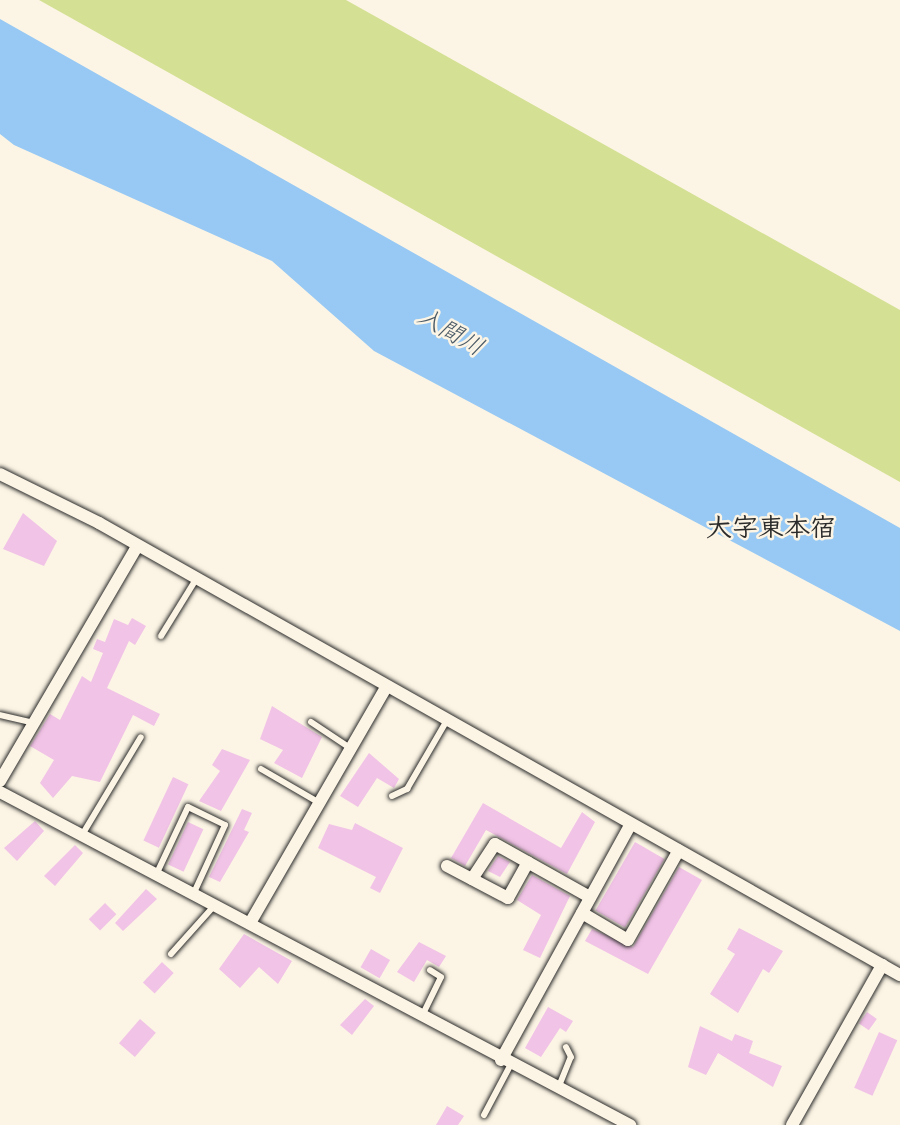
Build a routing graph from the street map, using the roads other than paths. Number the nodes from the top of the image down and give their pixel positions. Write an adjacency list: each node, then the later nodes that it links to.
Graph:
1 (0, 474): 2 (street)
2 (137, 547): 3 (street); 9 (street)
3 (195, 581): 4 (lane); 5 (street)
4 (161, 636)
5 (386, 687): 8 (street); 11 (street)
6 (0, 715): 9 (lane)
7 (311, 722): 11 (lane)
8 (446, 722): 15 (lane); 17 (street)
9 (34, 723): 13 (street)
10 (141, 737): 18 (lane)
11 (350, 748): 16 (street)
12 (261, 769): 16 (lane)
13 (0, 781)
14 (0, 792): 18 (street)
15 (392, 796)
16 (318, 802): 28 (street)
17 (631, 824): 19 (street); 25 (street)
18 (82, 835): 22 (street)
19 (679, 850): 27 (street); 30 (street)
20 (528, 862): 23 (street); 23 (street); 25 (street)
21 (447, 866): 23 (street)
22 (156, 875): 24 (street); 24 (lane)
23 (472, 879)
24 (193, 895): 26 (street)
25 (590, 897): 27 (street)
26 (214, 906): 28 (street); 29 (lane)
27 (582, 913): 35 (street)
28 (250, 923): 33 (street)
29 (171, 954)
30 (882, 965): 32 (street); 39 (street)
31 (430, 970): 33 (lane)
32 (900, 975)
33 (422, 1016): 35 (street)
34 (566, 1047): 36 (lane)
35 (506, 1062): 36 (street); 37 (lane)
36 (558, 1088): 38 (street)
37 (484, 1115)
38 (631, 1125)
39 (792, 1125)

